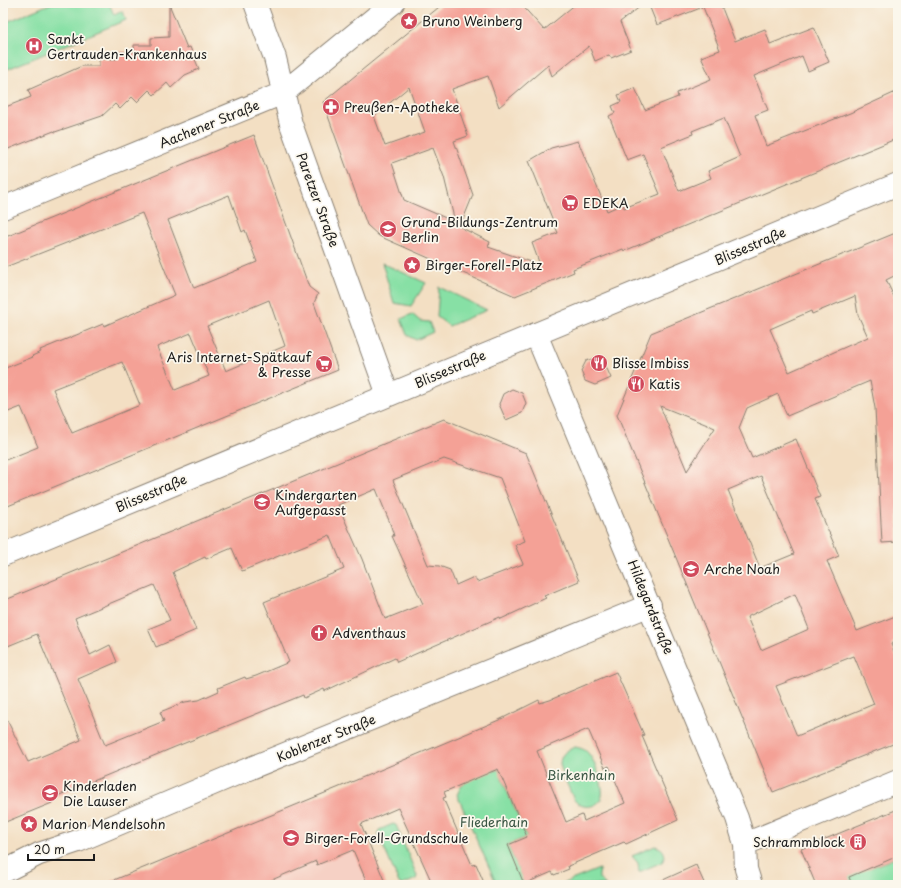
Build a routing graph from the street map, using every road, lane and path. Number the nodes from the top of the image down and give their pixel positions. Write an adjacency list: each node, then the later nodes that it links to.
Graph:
1 (255, 3): 3 (street, Paretzer Straße)
2 (392, 3): 3 (street, Aachener Straße)
3 (283, 93): 5 (street, Aachener Straße); 7 (street, Paretzer Straße)
4 (898, 184): 6 (street, Blissestraße)
5 (3, 208)
6 (536, 334): 7 (street, Blissestraße); 9 (street, Hildegardstraße)
7 (388, 395): 8 (street, Blissestraße)
8 (3, 555)
9 (650, 605): 11 (street, Hildegardstraße); 12 (street, Koblenzer Straße)
10 (898, 782): 11 (street)
11 (745, 844): 13 (street, Hildegardstraße)
12 (11, 875)
13 (751, 885)

